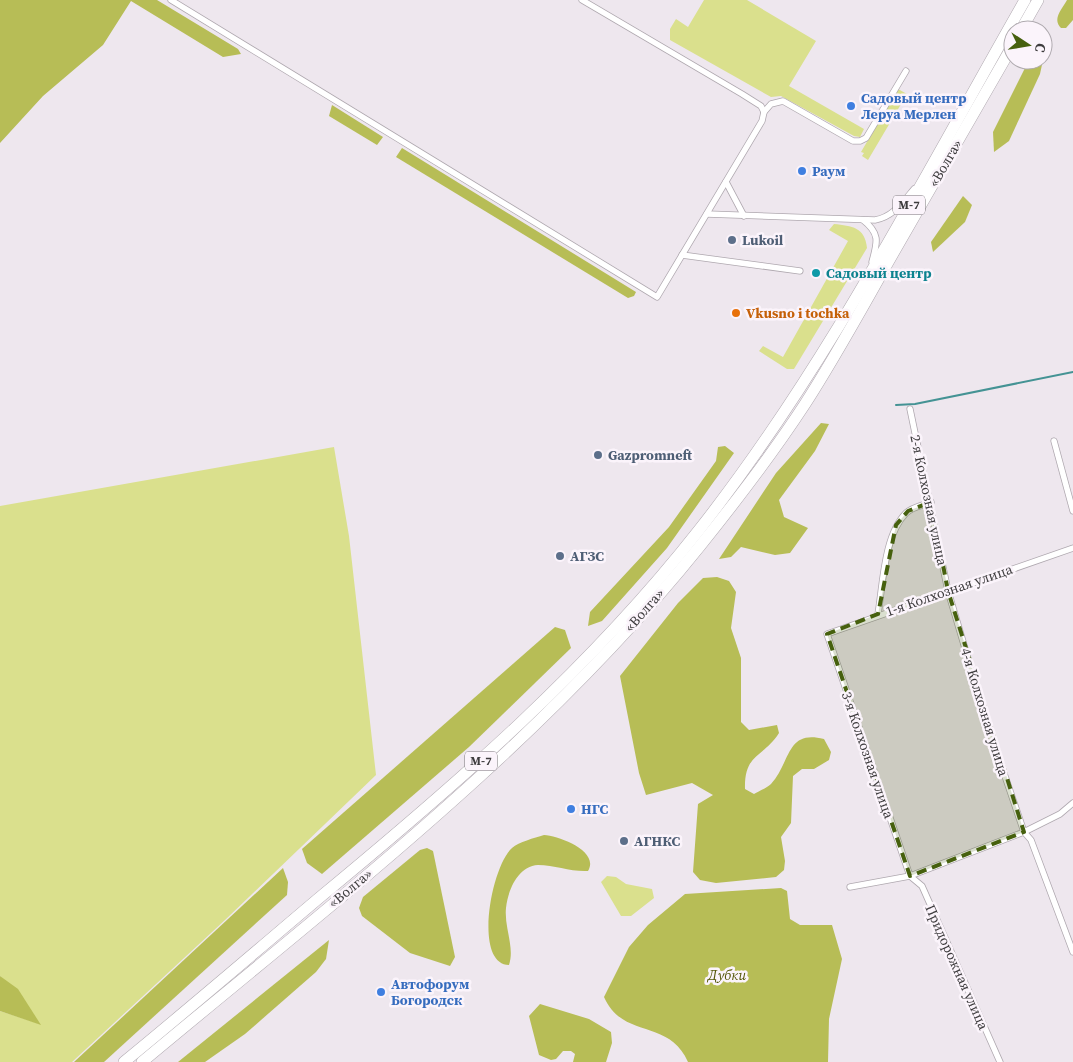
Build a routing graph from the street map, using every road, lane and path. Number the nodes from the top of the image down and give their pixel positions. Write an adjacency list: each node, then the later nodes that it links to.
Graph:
1 (171, 0): 14 (street)
2 (582, 0): 8 (street)
3 (1025, 0): 9 (highway, «Волга» / М-7)
4 (1038, 0): 5 (highway)
5 (1027, 20)
6 (1003, 62): 31 (highway, «Волга» / М-7)
7 (906, 71): 8 (street)
8 (764, 112): 10 (street)
9 (925, 176): 13 (street); 16 (highway, «Волга» / М-7)
10 (726, 182): 11 (street); 12 (street)
11 (707, 214): 12 (street); 14 (street)
12 (744, 216): 13 (street)
13 (864, 220): 16 (street)
14 (682, 255): 15 (street)
15 (800, 270)
16 (869, 276): 30 (highway, «Волга» / М-7)
17 (910, 410): 19 (street, 2-я Колхозная улица)
18 (1054, 441): 20 (street)
19 (931, 502): 22 (street, 2-я Колхозная улица); 23 (street)
20 (1073, 511)
21 (1073, 548): 22 (street, 1-я Колхозная улица)
22 (948, 591): 23 (street, 1-я Колхозная улица); 26 (street, 4-я Колхозная улица)
23 (878, 614): 24 (street, 1-я Колхозная улица)
24 (827, 634): 27 (street, 3-я Колхозная улица)
25 (1073, 803): 26 (street)
26 (1024, 832): 27 (street); 29 (street, 4-я Колхозная улица)
27 (910, 876): 28 (street); 32 (street, Придорожная улица)
28 (850, 887)
29 (1073, 952)
30 (124, 1062)
31 (142, 1062)
32 (1000, 1062)

